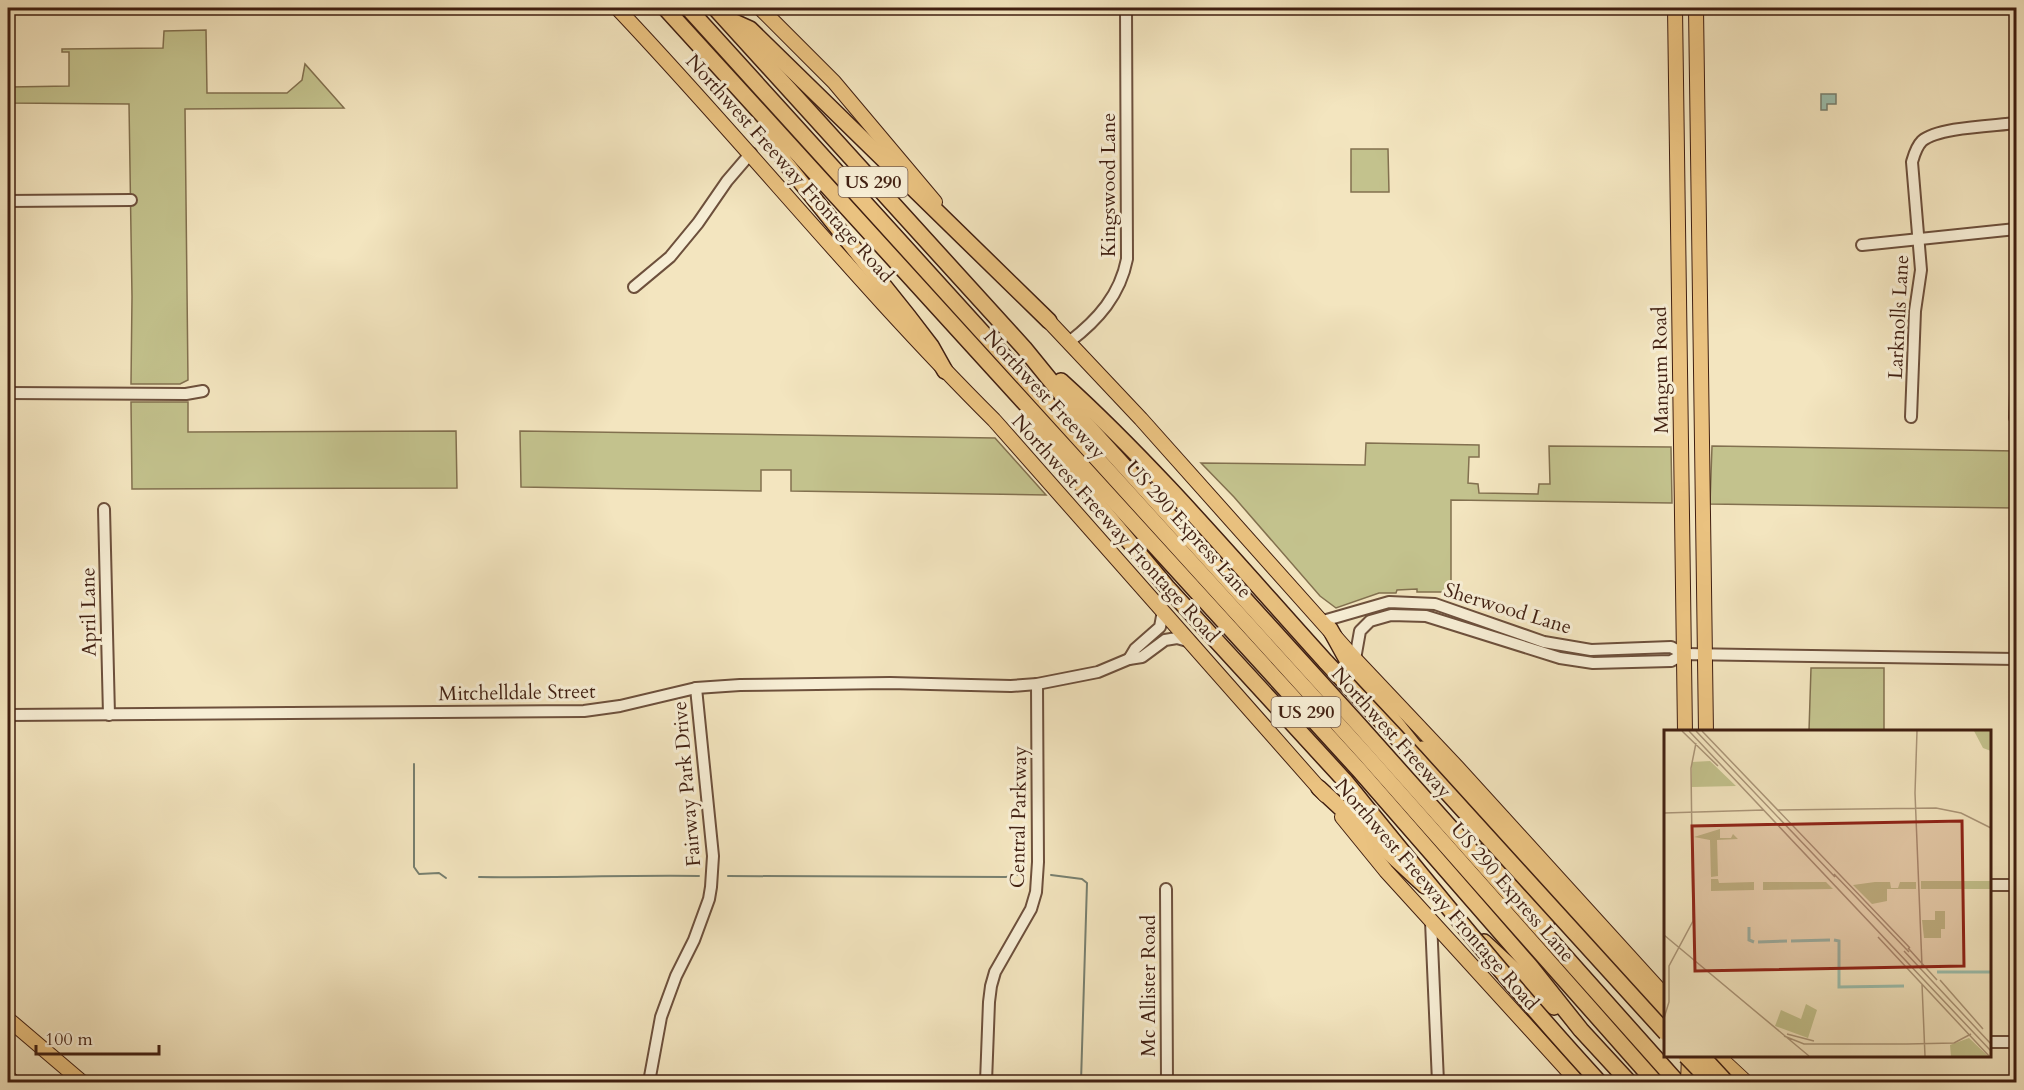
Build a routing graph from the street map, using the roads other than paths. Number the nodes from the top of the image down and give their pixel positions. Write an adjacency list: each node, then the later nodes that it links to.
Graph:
1 (617, 8): 13 (main road, Northwest Freeway Frontage Road)
2 (665, 8): 11 (highway, Northwest Freeway / US 290)
3 (688, 8): 70 (highway, US 290 Express Lane)
4 (760, 8): 22 (main road)
5 (1126, 8): 23 (street, Kingswood Lane)
6 (1675, 8): 9 (main road, Mangum Road)
7 (1696, 8): 10 (main road, Mangum Road)
8 (719, 12): 22 (highway); 24 (highway, Northwest Freeway / US 290)
9 (1676, 39): 10 (main road); 20 (main road, Mangum Road)
10 (1697, 39): 19 (main road, Mangum Road)
11 (770, 123): 25 (highway); 29 (highway, Northwest Freeway / US 290)
12 (2016, 123): 17 (street, Larknolls Lane)
13 (751, 153): 21 (street); 25 (main road, Northwest Freeway Frontage Road)
14 (131, 200): 15 (street)
15 (8, 201)
16 (2016, 229): 17 (street)
17 (1920, 240): 18 (street); 30 (street, Larknolls Lane)
18 (1862, 245)
19 (1698, 253): 20 (main road); 34 (main road, Mangum Road)
20 (1678, 254): 33 (main road, Mangum Road)
21 (634, 287)
22 (1049, 321): 23 (main road)
23 (1069, 342): 36 (main road)
24 (1024, 348): 55 (highway, Northwest Freeway / US 290); 60 (highway, bridge)
25 (945, 371): 35 (main road, Northwest Freeway Frontage Road)
26 (203, 391): 28 (street)
27 (2016, 392): 31 (street)
28 (8, 393)
29 (1023, 400): 59 (highway, Northwest Freeway / US 290); 77 (highway, bridge)
30 (1911, 417)
31 (2015, 418)
32 (104, 509): 46 (street, April Lane)
33 (1683, 538): 34 (main road); 38 (main road, Mangum Road)
34 (1702, 539): 39 (main road, Mangum Road)
35 (1163, 611): 37 (main road, Northwest Freeway Frontage Road); 40 (street, Mitchelldale Street)
36 (1326, 625): 38 (street, Sherwood Lane); 41 (main road); 47 (highway)
37 (1191, 642): 40 (street, Mitchelldale Street); 50 (main road, Northwest Freeway Frontage Road)
38 (1684, 654): 39 (street, Sherwood Lane); 41 (street, Sherwood Lane); 48 (main road, Mangum Road)
39 (1704, 654): 42 (street, Sherwood Lane); 49 (main road, Mangum Road)
40 (1129, 659): 43 (street, Mitchelldale Street)
41 (1355, 659): 56 (main road)
42 (2016, 659)
43 (1037, 684): 44 (street, Mitchelldale Street); 73 (street, Central Parkway)
44 (696, 688): 46 (street, Mitchelldale Street); 72 (street, Fairway Park Drive)
45 (8, 715): 46 (street, Mitchelldale Street)
46 (109, 715)
47 (1399, 725): 55 (highway); 57 (highway)
48 (1684, 730)
49 (1706, 730)
50 (1319, 788): 54 (main road, Northwest Freeway Frontage Road); 59 (highway)
51 (1991, 885): 52 (street)
52 (2016, 885)
53 (1166, 889): 74 (street, Mc Allister Road)
54 (1431, 921): 75 (street); 76 (main road, Northwest Freeway Frontage Road)
55 (1564, 957): 79 (highway, Northwest Freeway / US 290)
56 (1664, 1002)
57 (1664, 1002)
58 (8, 1019): 71 (main road)
59 (1581, 1030): 78 (highway, Northwest Freeway / US 290)
60 (1664, 1032)
61 (1991, 1042): 62 (street)
62 (2016, 1042)
63 (1688, 1057): 80 (main road)
64 (1689, 1057): 82 (highway, bridge)
65 (1704, 1057): 81 (main road)
66 (1705, 1057): 69 (highway, bridge)
67 (1719, 1057): 69 (main road)
68 (1733, 1057): 69 (main road)
69 (1731, 1079): 83 (main road)
70 (1655, 1082)
71 (82, 1083)
72 (649, 1083)
73 (986, 1083)
74 (1167, 1083)
75 (1438, 1083)
76 (1578, 1083)
77 (1599, 1083)
78 (1629, 1083)
79 (1677, 1083)
80 (1688, 1083)
81 (1706, 1083)
82 (1711, 1083)
83 (1746, 1083)

